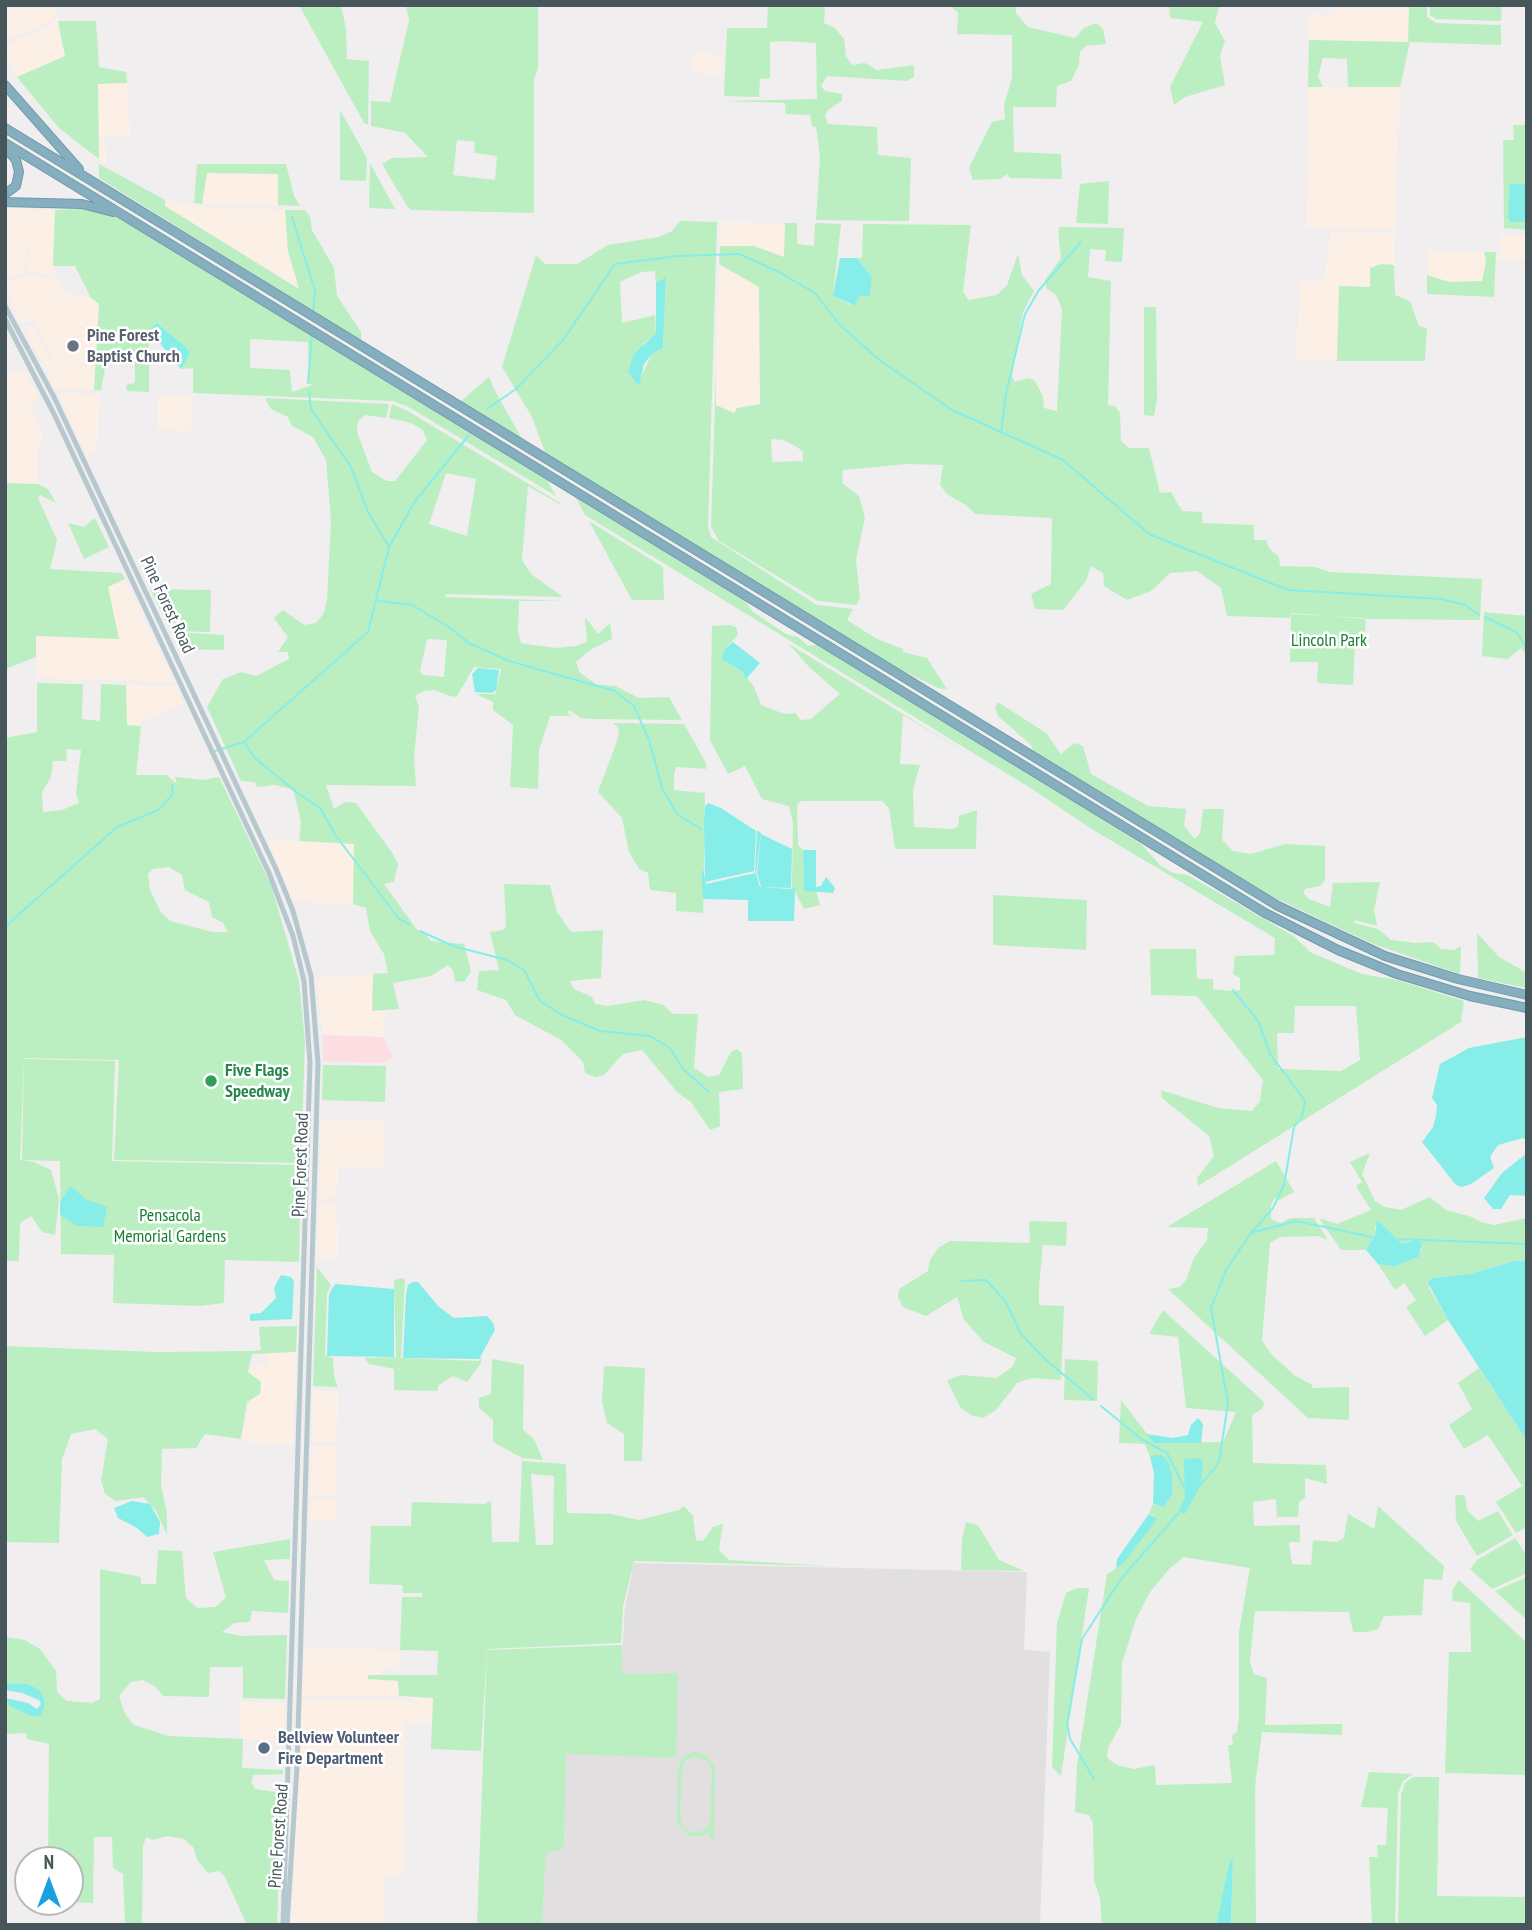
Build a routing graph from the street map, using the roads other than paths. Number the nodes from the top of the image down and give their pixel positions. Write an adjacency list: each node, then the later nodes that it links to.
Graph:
1 (5, 85): 4 (highway)
2 (5, 128): 4 (highway)
3 (5, 145): 5 (highway); 6 (highway)
4 (89, 178): 9 (highway)
5 (6, 200): 6 (highway)
6 (124, 216): 10 (highway)
7 (5, 306): 12 (main road, Pine Forest Road)
8 (5, 319): 11 (main road, Pine Forest Road)
9 (1527, 995)
10 (1527, 1008)
11 (308, 1115): 12 (main road); 13 (main road, Pine Forest Road)
12 (316, 1115): 14 (main road, Pine Forest Road)
13 (306, 1182): 14 (main road); 15 (main road, Pine Forest Road)
14 (314, 1183): 15 (main road, Pine Forest Road)
15 (283, 1925)

